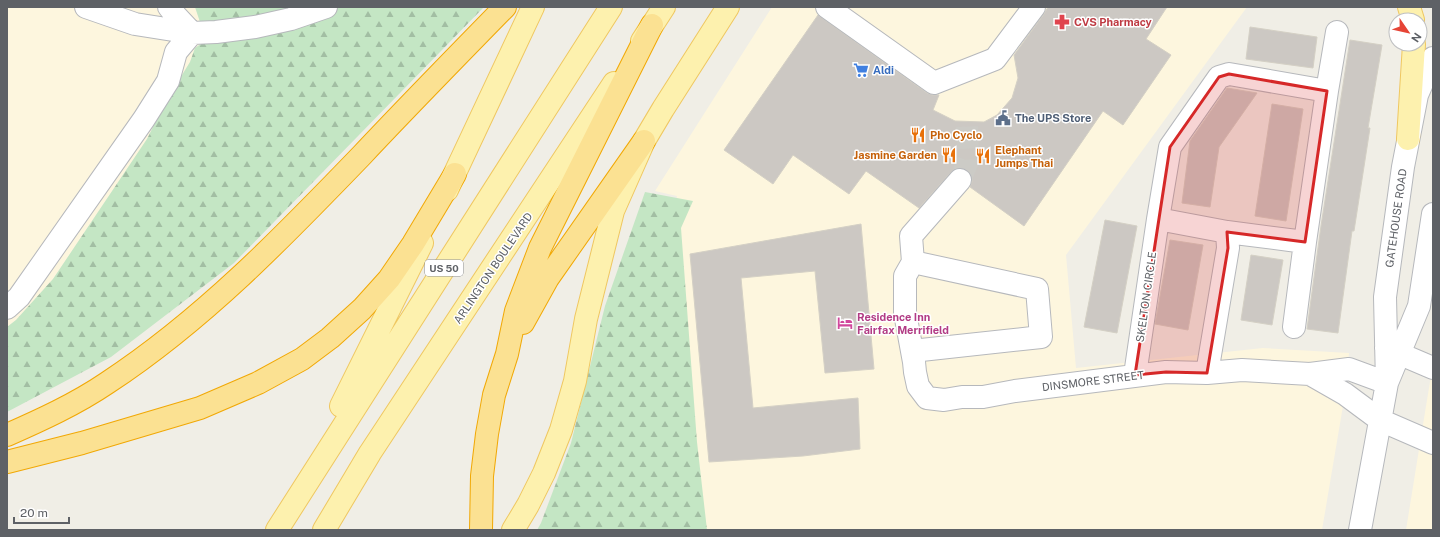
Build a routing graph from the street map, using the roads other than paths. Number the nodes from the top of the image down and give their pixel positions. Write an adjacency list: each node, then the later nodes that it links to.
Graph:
1 (86, 7): 13 (street)
2 (169, 7): 13 (street)
3 (326, 7): 13 (street)
4 (505, 7): 38 (highway)
5 (610, 7): 43 (main road, US 50)
6 (664, 7): 11 (main road, ARLINGTON BOULEVARD)
7 (728, 7): 18 (main road)
8 (827, 7): 9 (street)
9 (1034, 7)
10 (533, 8): 19 (main road)
11 (652, 25): 31 (highway); 44 (main road, ARLINGTON BOULEVARD)
12 (1337, 32): 16 (street)
13 (192, 33): 27 (street)
14 (1414, 52): 17 (main road)
15 (1433, 58): 17 (street, GATEHOUSE ROAD)
16 (1327, 91): 21 (street, SKELTON CIRCLE); 24 (street)
17 (1408, 140): 29 (street, GATEHOUSE ROAD)
18 (644, 141): 31 (highway); 45 (main road)
19 (455, 174): 40 (highway); 42 (main road)
20 (960, 180): 25 (street)
21 (1158, 219): 23 (street); 35 (street, SKELTON CIRCLE)
22 (1432, 221): 26 (street, GATEHOUSE ROAD)
23 (1227, 232): 24 (street); 33 (street)
24 (1305, 242): 28 (street)
25 (913, 262): 30 (street, DINSMORE STREET); 30 (street)
26 (1428, 288): 29 (street, GATEHOUSE ROAD)
27 (7, 308)
28 (1294, 327)
29 (1393, 351): 32 (street); 36 (street, GATEHOUSE ROAD)
30 (912, 352): 35 (street, DINSMORE STREET)
31 (507, 354): 41 (highway)
32 (1433, 368)
33 (1207, 374): 34 (street, DINSMORE STREET); 35 (street, DINSMORE STREET)
34 (1310, 374): 36 (street, DINSMORE STREET); 37 (street, DINSMORE STREET)
35 (1135, 376)
36 (1387, 383): 37 (street, GATEHOUSE ROAD)
37 (1380, 420): 39 (street, DINSMORE STREET); 46 (street, GATEHOUSE ROAD)
38 (7, 435)
39 (1433, 443)
40 (7, 462)
41 (481, 529)
42 (274, 530)
43 (277, 530)
44 (324, 530)
45 (513, 530)
46 (1360, 530)

